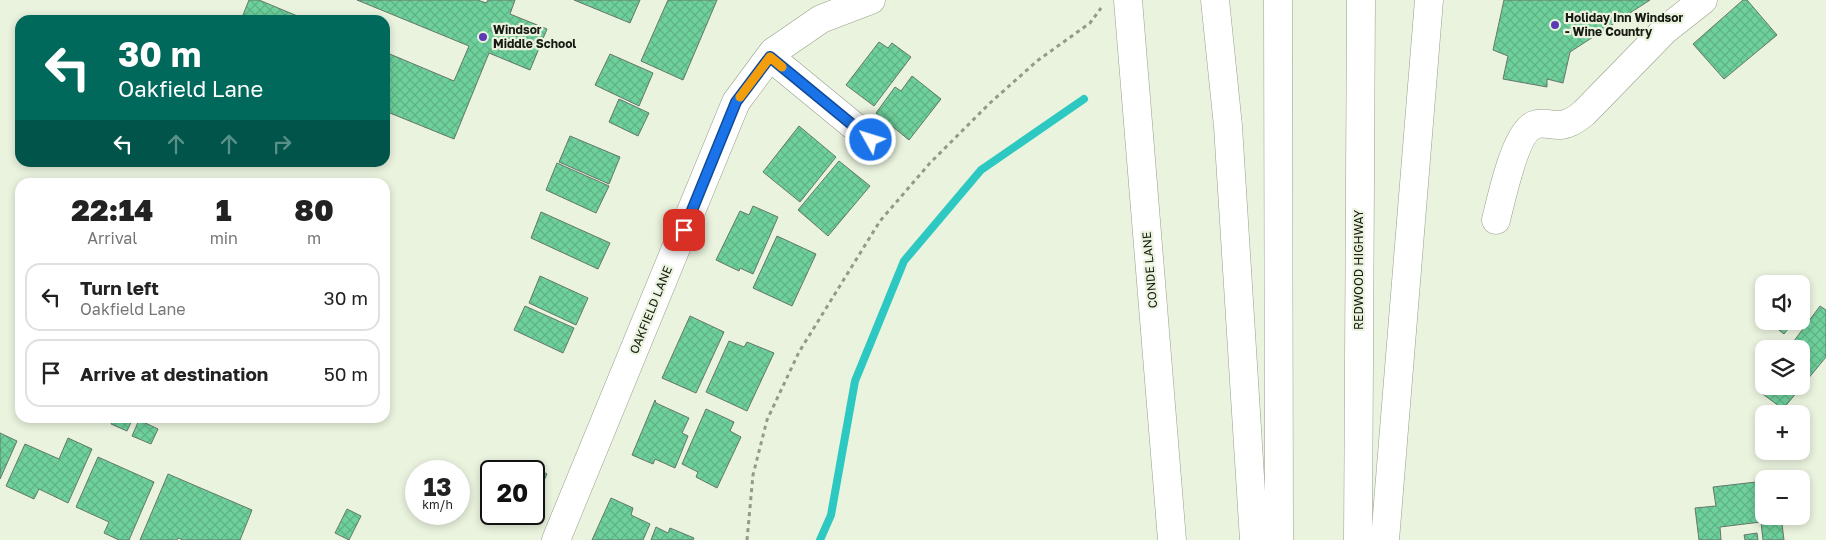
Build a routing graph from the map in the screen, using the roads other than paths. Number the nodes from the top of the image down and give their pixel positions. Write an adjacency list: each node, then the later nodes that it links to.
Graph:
1 (872, 0): 8 (main road, OAKFIELD LANE)
2 (1128, 0): 13 (main road, CONDE LANE)
3 (1215, 0): 14 (main road)
4 (1278, 0): 15 (main road)
5 (1361, 0): 16 (main road, REDWOOD HIGHWAY)
6 (1429, 0): 17 (main road)
7 (1703, 0): 11 (main road)
8 (821, 10): 9 (main road, OAKFIELD LANE)
9 (770, 57): 10 (main road); 12 (main road, OAKFIELD LANE)
10 (871, 140)
11 (1496, 220)
12 (556, 540)
13 (1172, 540)
14 (1254, 540)
15 (1279, 540)
16 (1358, 540)
17 (1385, 540)

